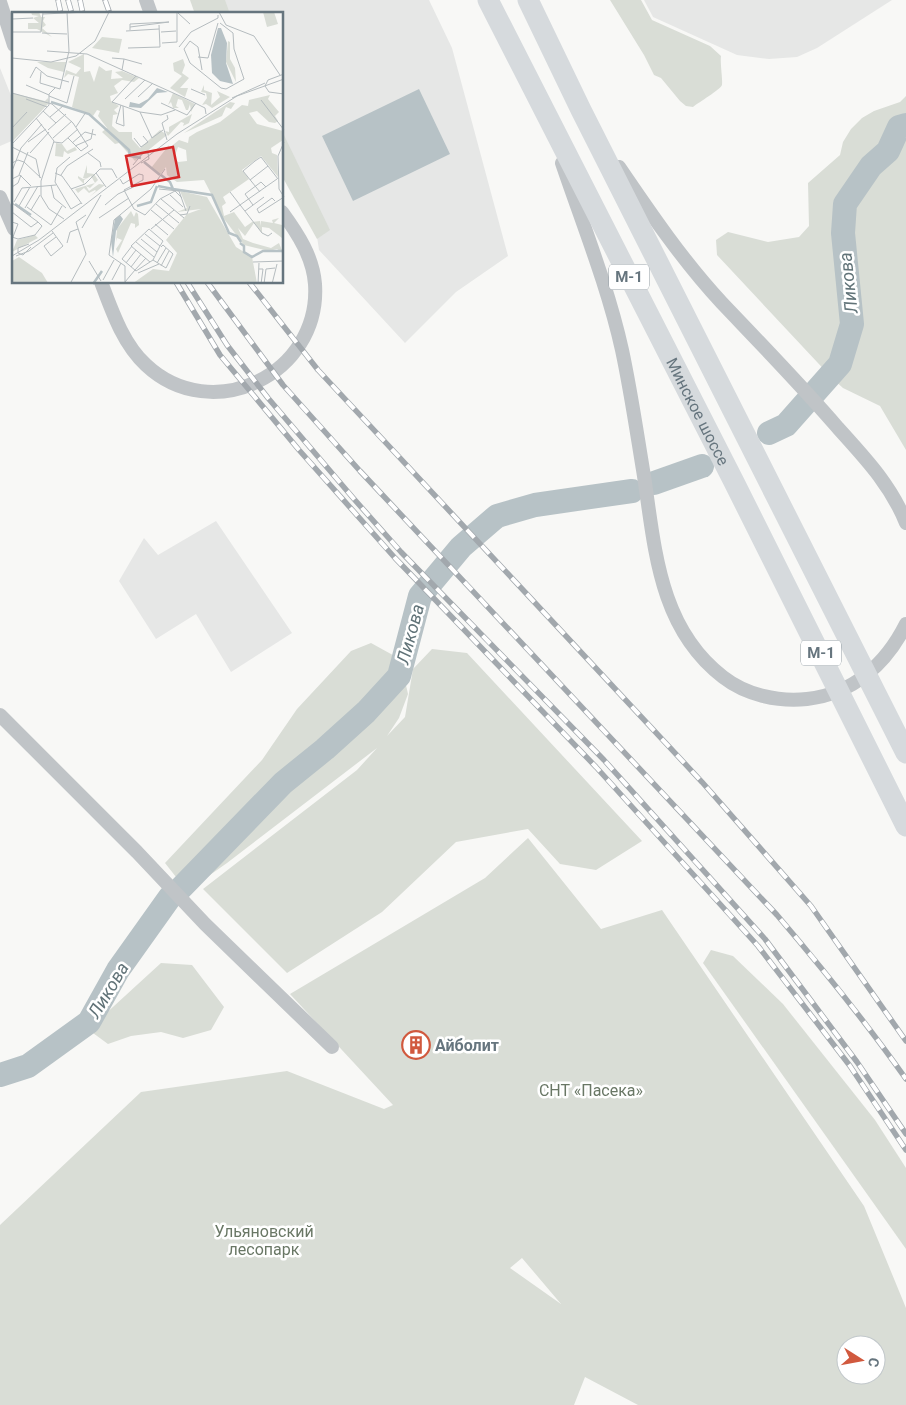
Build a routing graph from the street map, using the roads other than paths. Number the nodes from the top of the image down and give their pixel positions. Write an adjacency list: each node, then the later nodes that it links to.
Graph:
1 (146, 0): 5 (street)
2 (488, 0): 8 (highway, Минское шоссе / М-1)
3 (528, 0): 7 (highway, Минское шоссе / М-1)
4 (0, 2): 6 (street)
5 (150, 12)
6 (12, 39)
7 (581, 110): 13 (street); 16 (highway, Минское шоссе / М-1)
8 (547, 119): 14 (street); 17 (highway, Минское шоссе / М-1)
9 (0, 197): 11 (street)
10 (284, 215): 12 (street)
11 (12, 224)
12 (102, 284)
13 (906, 523)
14 (906, 624)
15 (0, 715): 18 (street)
16 (906, 753)
17 (906, 826)
18 (332, 1047)

